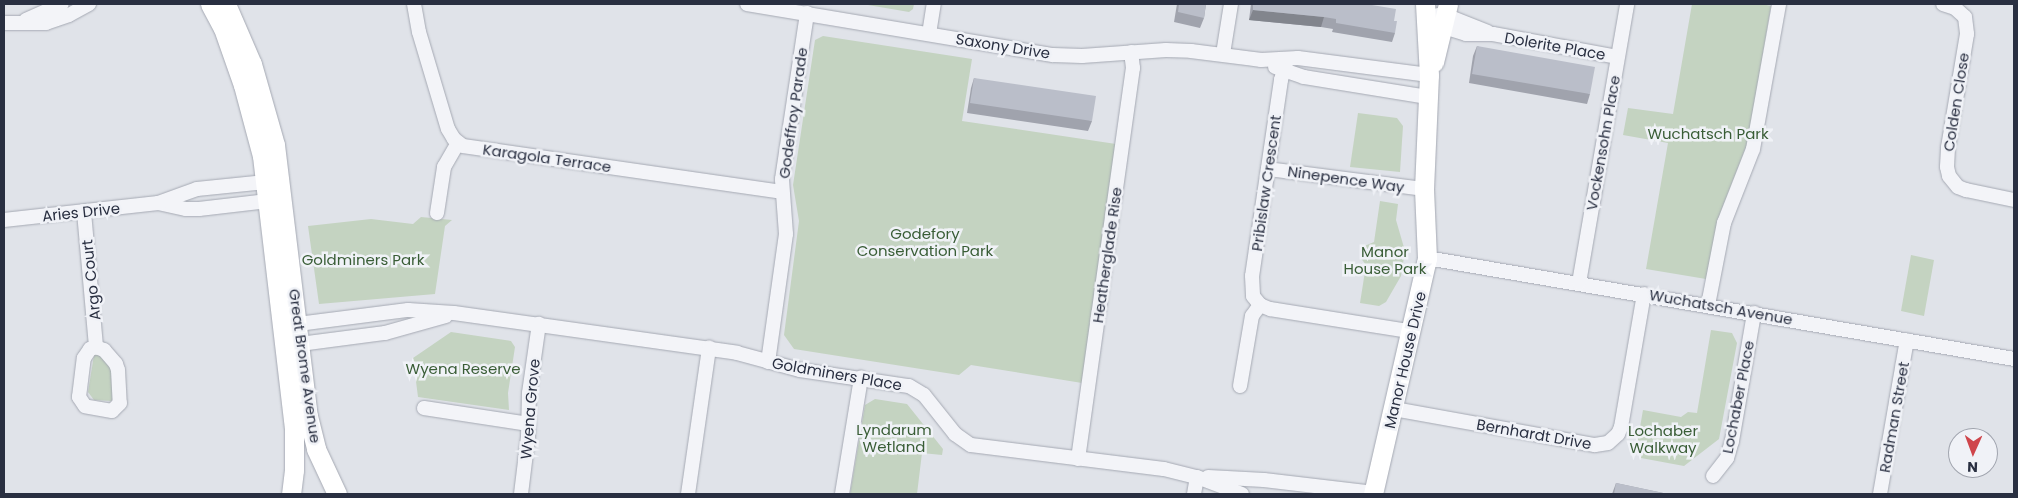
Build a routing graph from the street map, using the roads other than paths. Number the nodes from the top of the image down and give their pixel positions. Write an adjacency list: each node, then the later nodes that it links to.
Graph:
1 (62, 4): 14 (street)
2 (90, 4): 14 (street)
3 (210, 4): 25 (street, Great Brome Avenue)
4 (226, 4): 25 (street, Great Brome Avenue)
5 (414, 4): 22 (street)
6 (747, 4): 12 (street, Saxony Drive)
7 (934, 4): 15 (street)
8 (1231, 4): 17 (street)
9 (1627, 4): 18 (street, Vockensohn Place)
10 (1779, 4): 36 (street)
11 (1943, 4): 27 (street, Colden Close)
12 (807, 13): 15 (street, Saxony Drive); 26 (street, Godeffroy Parade)
13 (1437, 14): 18 (street, Dolerite Place); 20 (street, Manor House Drive)
14 (8, 23)
15 (929, 34): 16 (street, Saxony Drive)
16 (1131, 52): 17 (street, Saxony Drive); 53 (street, Heatherglade Rise)
17 (1223, 54): 19 (street, Saxony Drive)
18 (1618, 57): 33 (street, Vockensohn Place)
19 (1285, 64): 20 (street, Saxony Drive); 21 (street, Saxony Drive); 23 (street, Pribislaw Crescent)
20 (1430, 75): 21 (street, Manor House Drive)
21 (1428, 97): 24 (street, Manor House Drive)
22 (458, 143): 26 (street, Karagola Terrace); 30 (street)
23 (1268, 168): 24 (street, Ninepence Way); 35 (street, Pribislaw Crescent)
24 (1424, 189): 32 (street, Manor House Drive)
25 (275, 191): 28 (street, Aries Drive); 28 (street, Aries Drive); 40 (street, Great Brome Avenue)
26 (782, 192): 47 (street, Godeffroy Parade)
27 (2014, 200)
28 (158, 203): 29 (street, Aries Drive)
29 (84, 212): 31 (street, Aries Drive); 44 (street, Argo Court)
30 (437, 213)
31 (4, 220)
32 (1427, 258): 33 (street, Wuchatsch Avenue); 41 (street, Manor House Drive)
33 (1579, 283): 34 (street, Wuchatsch Avenue)
34 (1644, 294): 36 (street, Wuchatsch Avenue); 51 (street, Bernhardt Drive)
35 (1260, 305): 41 (street); 49 (street)
36 (1708, 305): 38 (street, Wuchatsch Avenue)
37 (454, 313): 39 (street, Goldminers Place); 40 (street, Goldminers Place); 43 (street, Goldminers Place)
38 (1754, 313): 42 (street, Wuchatsch Avenue); 54 (street, Lochaber Place)
39 (539, 324): 45 (street, Goldminers Place); 52 (street, Wyena Grove)
40 (290, 325): 43 (street, Great Brome Avenue)
41 (1409, 331): 51 (street, Manor House Drive)
42 (1907, 340): 46 (street, Wuchatsch Avenue); 64 (street, Radman Street)
43 (292, 345): 56 (street, Great Brome Avenue); 57 (street, Great Brome Avenue)
44 (96, 347): 44 (street)
45 (708, 348): 47 (street, Goldminers Place); 59 (street)
46 (2014, 359)
47 (768, 362): 48 (street, Goldminers Place)
48 (861, 378): 53 (street, Goldminers Place); 60 (street)
49 (1240, 386)
50 (424, 408): 52 (street)
51 (1394, 409): 63 (street, Manor House Drive)
52 (528, 424): 58 (street, Wyena Grove)
53 (1078, 459): 55 (street, Goldminers Place)
54 (1713, 476)
55 (1197, 477): 61 (street); 62 (street, Goldminers Place); 63 (street, Goldminers Place)
56 (291, 494)
57 (337, 494)
58 (521, 494)
59 (688, 494)
60 (842, 494)
61 (1194, 494)
62 (1242, 494)
63 (1374, 494)
64 (1880, 494)

